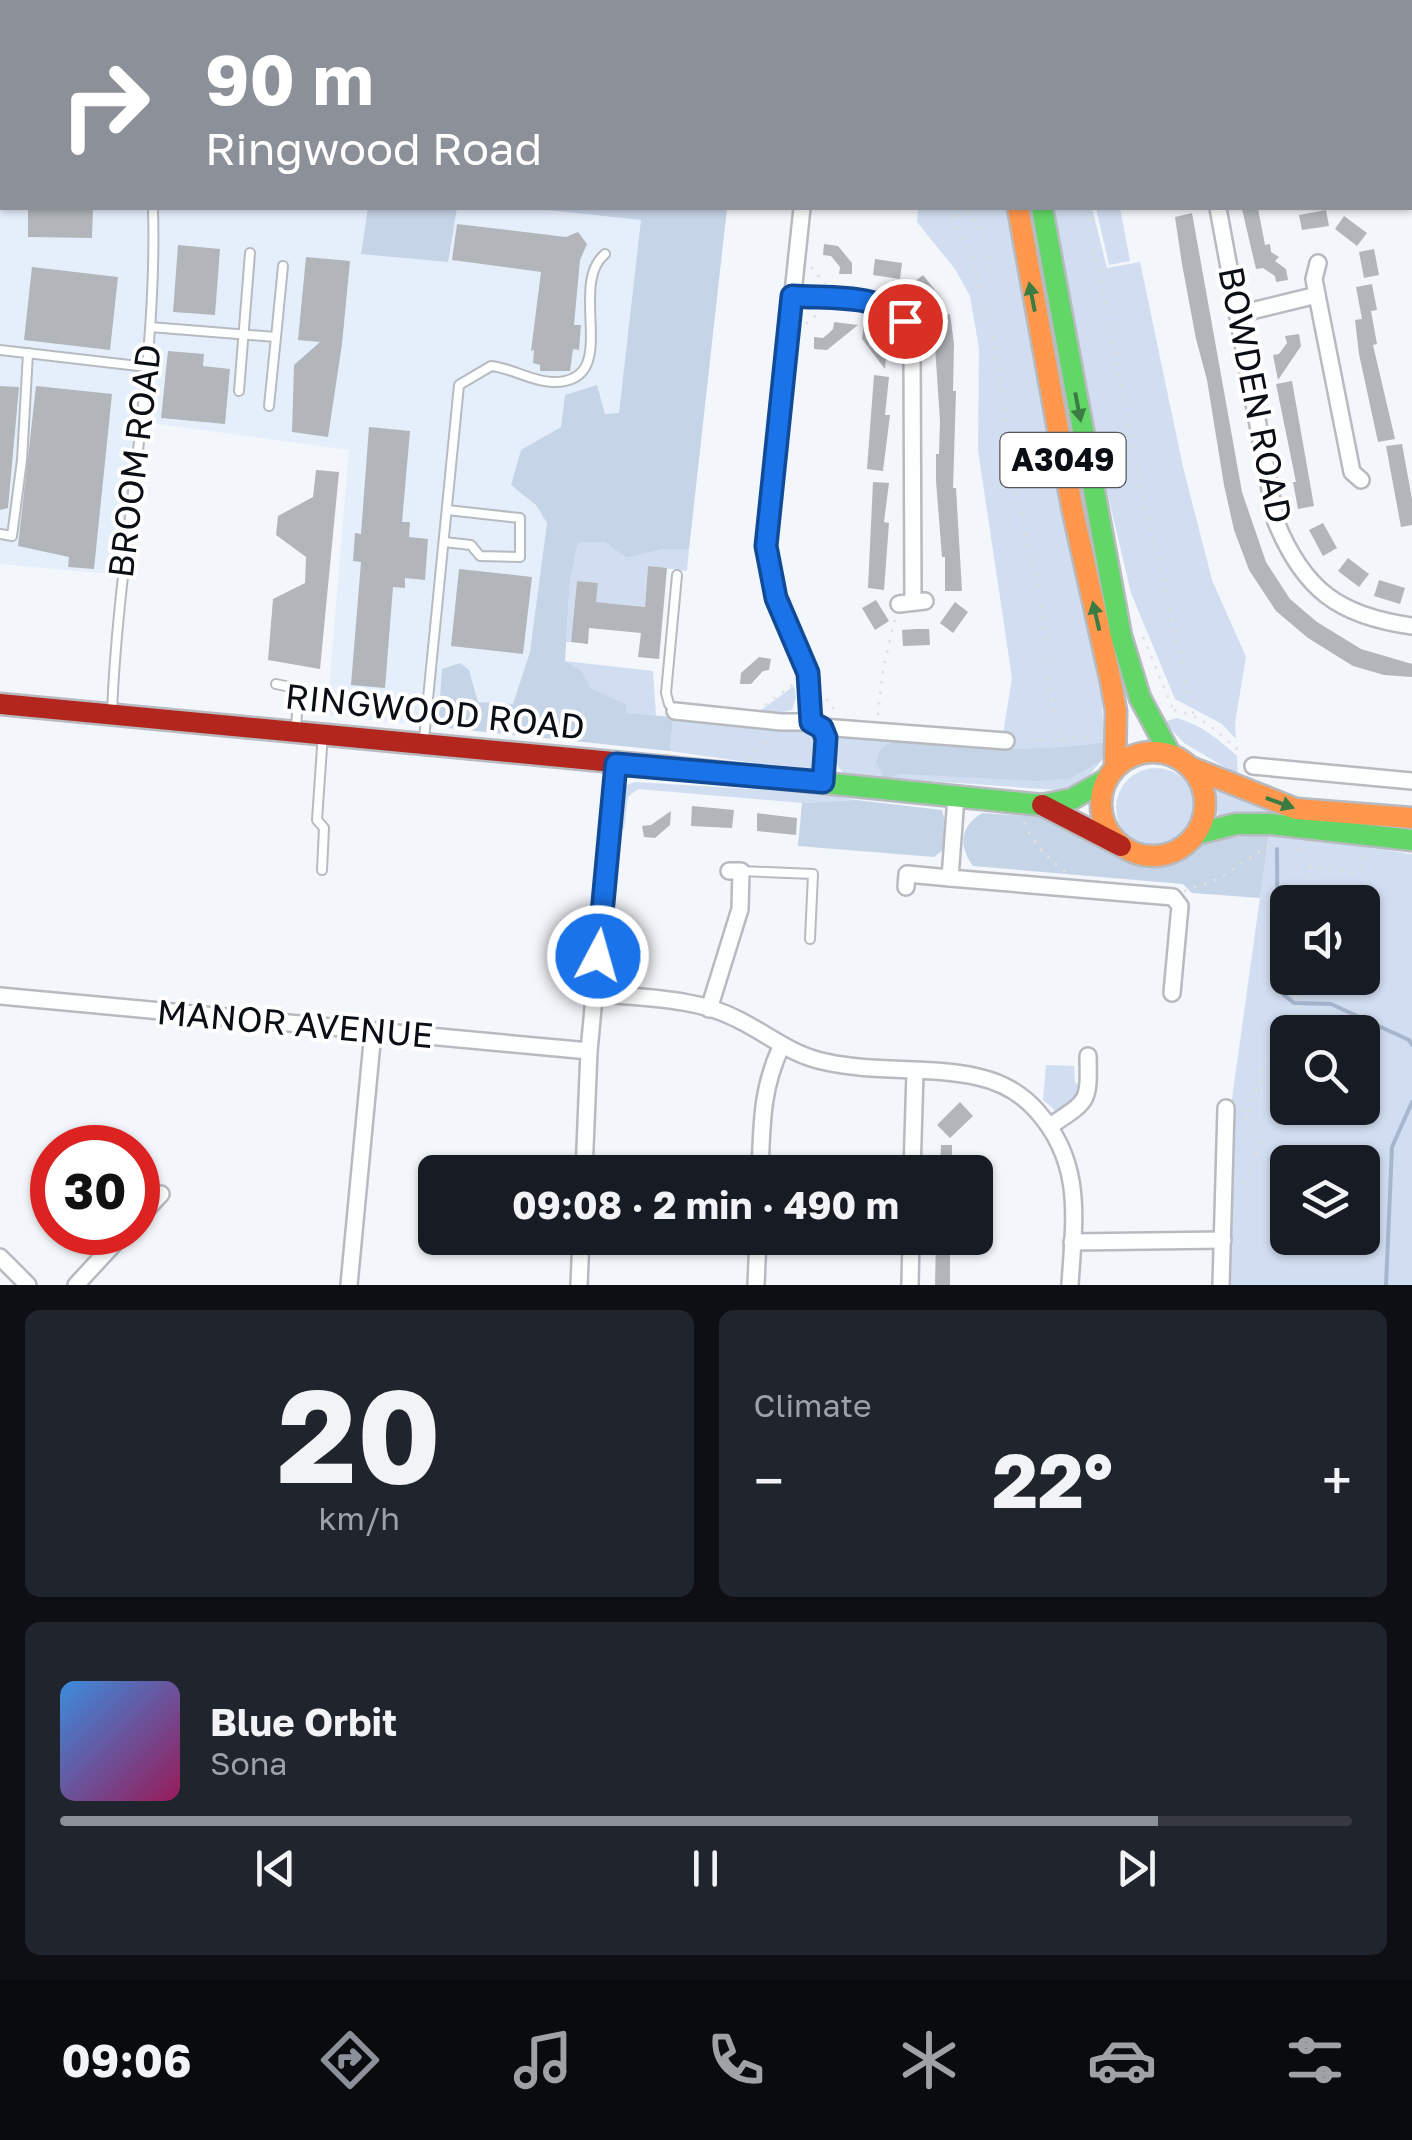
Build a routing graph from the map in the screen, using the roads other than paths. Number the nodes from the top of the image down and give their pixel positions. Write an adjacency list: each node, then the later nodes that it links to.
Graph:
1 (153, 210): 13 (lane, BROOM ROAD)
2 (802, 210): 10 (street)
3 (1018, 210): 41 (main road, A3049, one-way to 3)
4 (1042, 210): 37 (main road, A3049, one-way to 37)
5 (1218, 210): 12 (street, BOWDEN ROAD)
6 (250, 253): 14 (lane)
7 (606, 254): 22 (lane)
8 (1318, 263): 11 (street)
9 (283, 266): 15 (lane)
10 (792, 296): 26 (street); 32 (street)
11 (1317, 296): 12 (street); 21 (street)
12 (1239, 314): 27 (street, BOWDEN ROAD)
13 (150, 328): 14 (lane); 18 (lane, BROOM ROAD)
14 (244, 334): 15 (lane); 19 (lane)
15 (276, 336): 20 (lane)
16 (0, 350): 17 (lane)
17 (28, 353): 18 (lane); 23 (lane)
18 (147, 367): 31 (lane, BROOM ROAD)
19 (239, 391)
20 (269, 406)
21 (1361, 480)
22 (447, 510): 24 (lane); 24 (lane)
23 (0, 534)
24 (444, 542): 36 (lane)
25 (678, 575): 30 (lane)
26 (912, 602)
27 (1412, 626)
28 (276, 684): 33 (lane)
29 (0, 704): 31 (main road, RINGWOOD ROAD)
30 (675, 711): 32 (street)
31 (112, 714): 33 (main road, RINGWOOD ROAD)
32 (816, 725): 35 (street); 43 (street)
33 (296, 730): 34 (main road, RINGWOOD ROAD)
34 (324, 733): 36 (main road, RINGWOOD ROAD); 50 (lane)
35 (1006, 741)
36 (424, 745): 38 (main road, RINGWOOD ROAD)
37 (1170, 754): 40 (main road, A3049); 41 (main road)
38 (616, 764): 43 (main road, RINGWOOD ROAD); 55 (street)
39 (1253, 766): 42 (street)
40 (1190, 767): 46 (main road, A3049, one-way to 46); 48 (main road)
41 (1111, 773): 45 (main road, RINGWOOD ROAD); 49 (main road, A3049)
42 (1412, 781)
43 (823, 782): 44 (main road, RINGWOOD ROAD)
44 (956, 797): 45 (main road, RINGWOOD ROAD); 52 (street)
45 (1042, 805): 49 (main road, RINGWOOD ROAD)
46 (1412, 818)
47 (1412, 840): 48 (main road)
48 (1194, 841): 49 (main road)
49 (1125, 851)
50 (322, 870)
51 (735, 871): 54 (lane); 58 (street)
52 (950, 878): 53 (street); 56 (street)
53 (906, 881)
54 (810, 939)
55 (594, 993): 58 (street); 61 (street)
56 (1172, 993)
57 (0, 996): 59 (street, MANOR AVENUE)
58 (710, 1009): 60 (street)
59 (372, 1032): 61 (street, MANOR AVENUE); 78 (street)
60 (781, 1046): 63 (street); 67 (street)
61 (589, 1052): 66 (street)
62 (1088, 1056): 65 (street)
63 (915, 1072): 65 (street); 68 (street)
64 (1226, 1108): 69 (street)
65 (1050, 1126): 70 (street)
66 (585, 1155)
67 (761, 1155)
68 (913, 1155)
69 (1223, 1240): 70 (street); 83 (street)
70 (1072, 1242): 82 (street)
71 (103, 1255): 77 (street)
72 (581, 1255): 79 (street)
73 (757, 1255): 80 (street)
74 (911, 1255): 81 (street)
75 (0, 1257): 76 (street)
76 (28, 1285)
77 (76, 1285)
78 (349, 1285)
79 (580, 1285)
80 (756, 1285)
81 (910, 1285)
82 (1070, 1285)
83 (1221, 1285)

